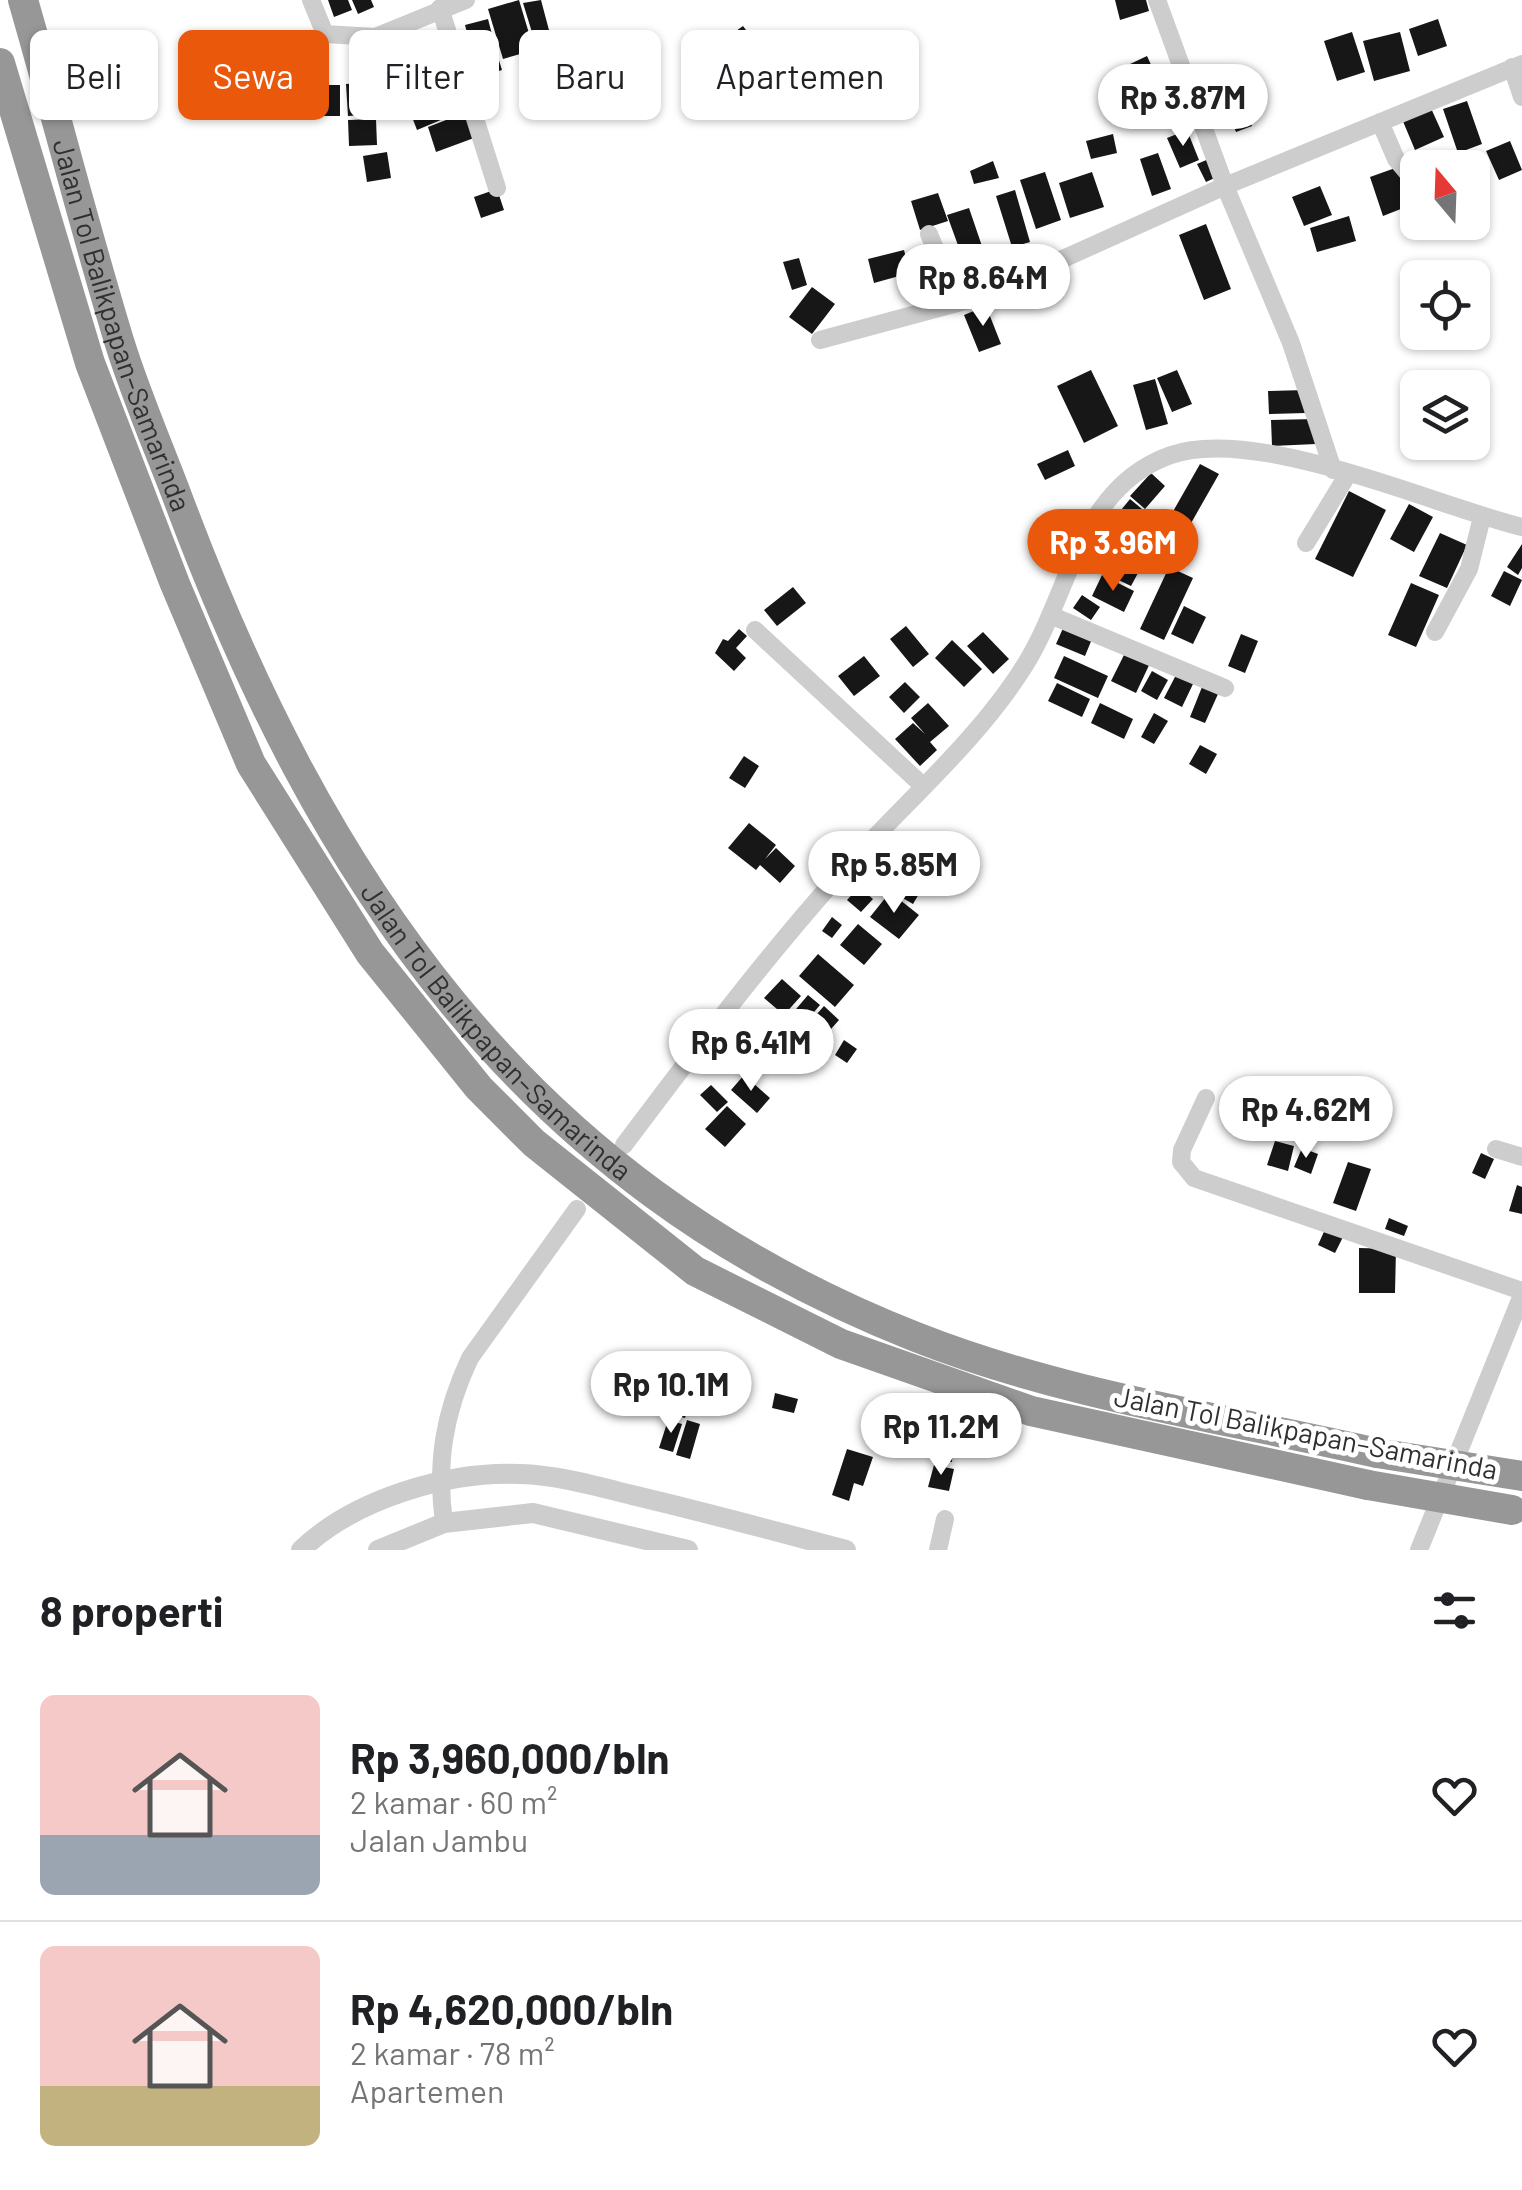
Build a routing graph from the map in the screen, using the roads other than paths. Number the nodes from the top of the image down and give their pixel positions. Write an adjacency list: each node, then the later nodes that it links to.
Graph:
1 (24, 0): 31 (highway, Jalan Tol Balikpapan–Samarinda, bridge)
2 (311, 0): 5 (street)
3 (466, 0): 5 (street)
4 (1157, 0): 11 (street)
5 (440, 8): 12 (street)
6 (0, 63): 33 (highway, Jalan Tol Balikpapan–Samarinda, bridge)
7 (1517, 66): 8 (street); 9 (street)
8 (1522, 97)
9 (1380, 122): 10 (street); 11 (street)
10 (1400, 164)
11 (1226, 186): 14 (street); 16 (street)
12 (497, 188)
13 (929, 234): 14 (street)
14 (957, 304): 15 (street)
15 (820, 340)
16 (1341, 472): 17 (street); 19 (street); 20 (street)
17 (1482, 517): 18 (street); 22 (street)
18 (1522, 527)
19 (1306, 544)
20 (1050, 615): 23 (street); 24 (street)
21 (755, 630): 24 (street)
22 (1435, 632)
23 (1224, 688)
24 (922, 785): 26 (street)
25 (1206, 1098): 30 (street)
26 (624, 1145)
27 (1496, 1149): 28 (street)
28 (1522, 1157)
29 (577, 1209): 32 (street)
30 (1522, 1293): 41 (street)
31 (1522, 1476)
32 (439, 1484): 35 (street); 36 (street); 39 (street)
33 (1517, 1511)
34 (945, 1519): 40 (street)
35 (444, 1523): 37 (street); 38 (street)
36 (301, 1550)
37 (378, 1550)
38 (688, 1550)
39 (846, 1550)
40 (938, 1550)
41 (1419, 1550)

